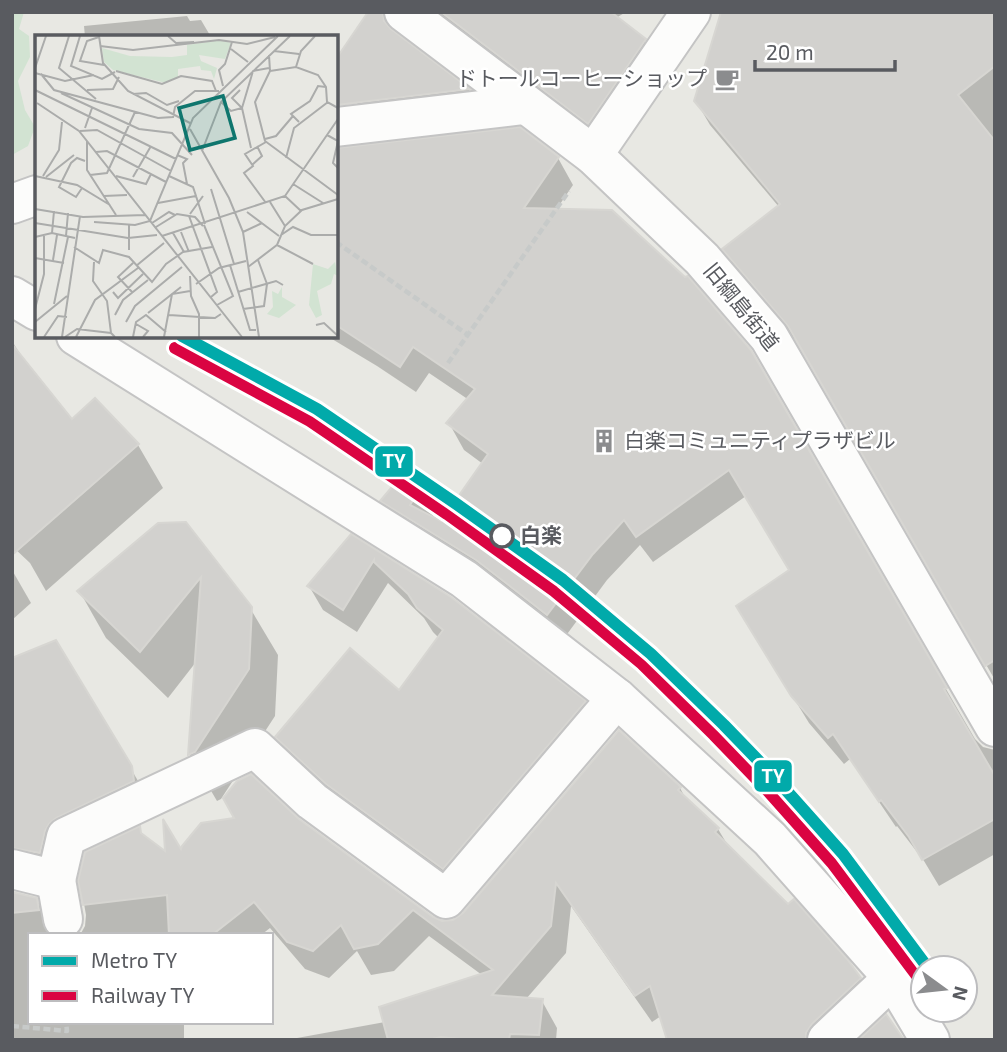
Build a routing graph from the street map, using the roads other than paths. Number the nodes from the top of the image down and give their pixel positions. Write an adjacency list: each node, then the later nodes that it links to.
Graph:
1 (404, 12): 3 (street, 旧綱島街道)
2 (691, 12): 5 (street)
3 (524, 105): 4 (street); 5 (street, 旧綱島街道)
4 (338, 127)
5 (593, 155): 12 (street, 旧綱島街道)
6 (35, 195): 7 (street)
7 (12, 204)
8 (12, 296): 9 (street)
9 (35, 311)
10 (79, 338): 11 (street)
11 (617, 698): 14 (street); 16 (street)
12 (995, 727)
13 (12, 869): 14 (street)
14 (56, 880): 15 (street)
15 (63, 919)
16 (894, 978): 17 (street); 18 (street)
17 (827, 1040)
18 (930, 1040)

